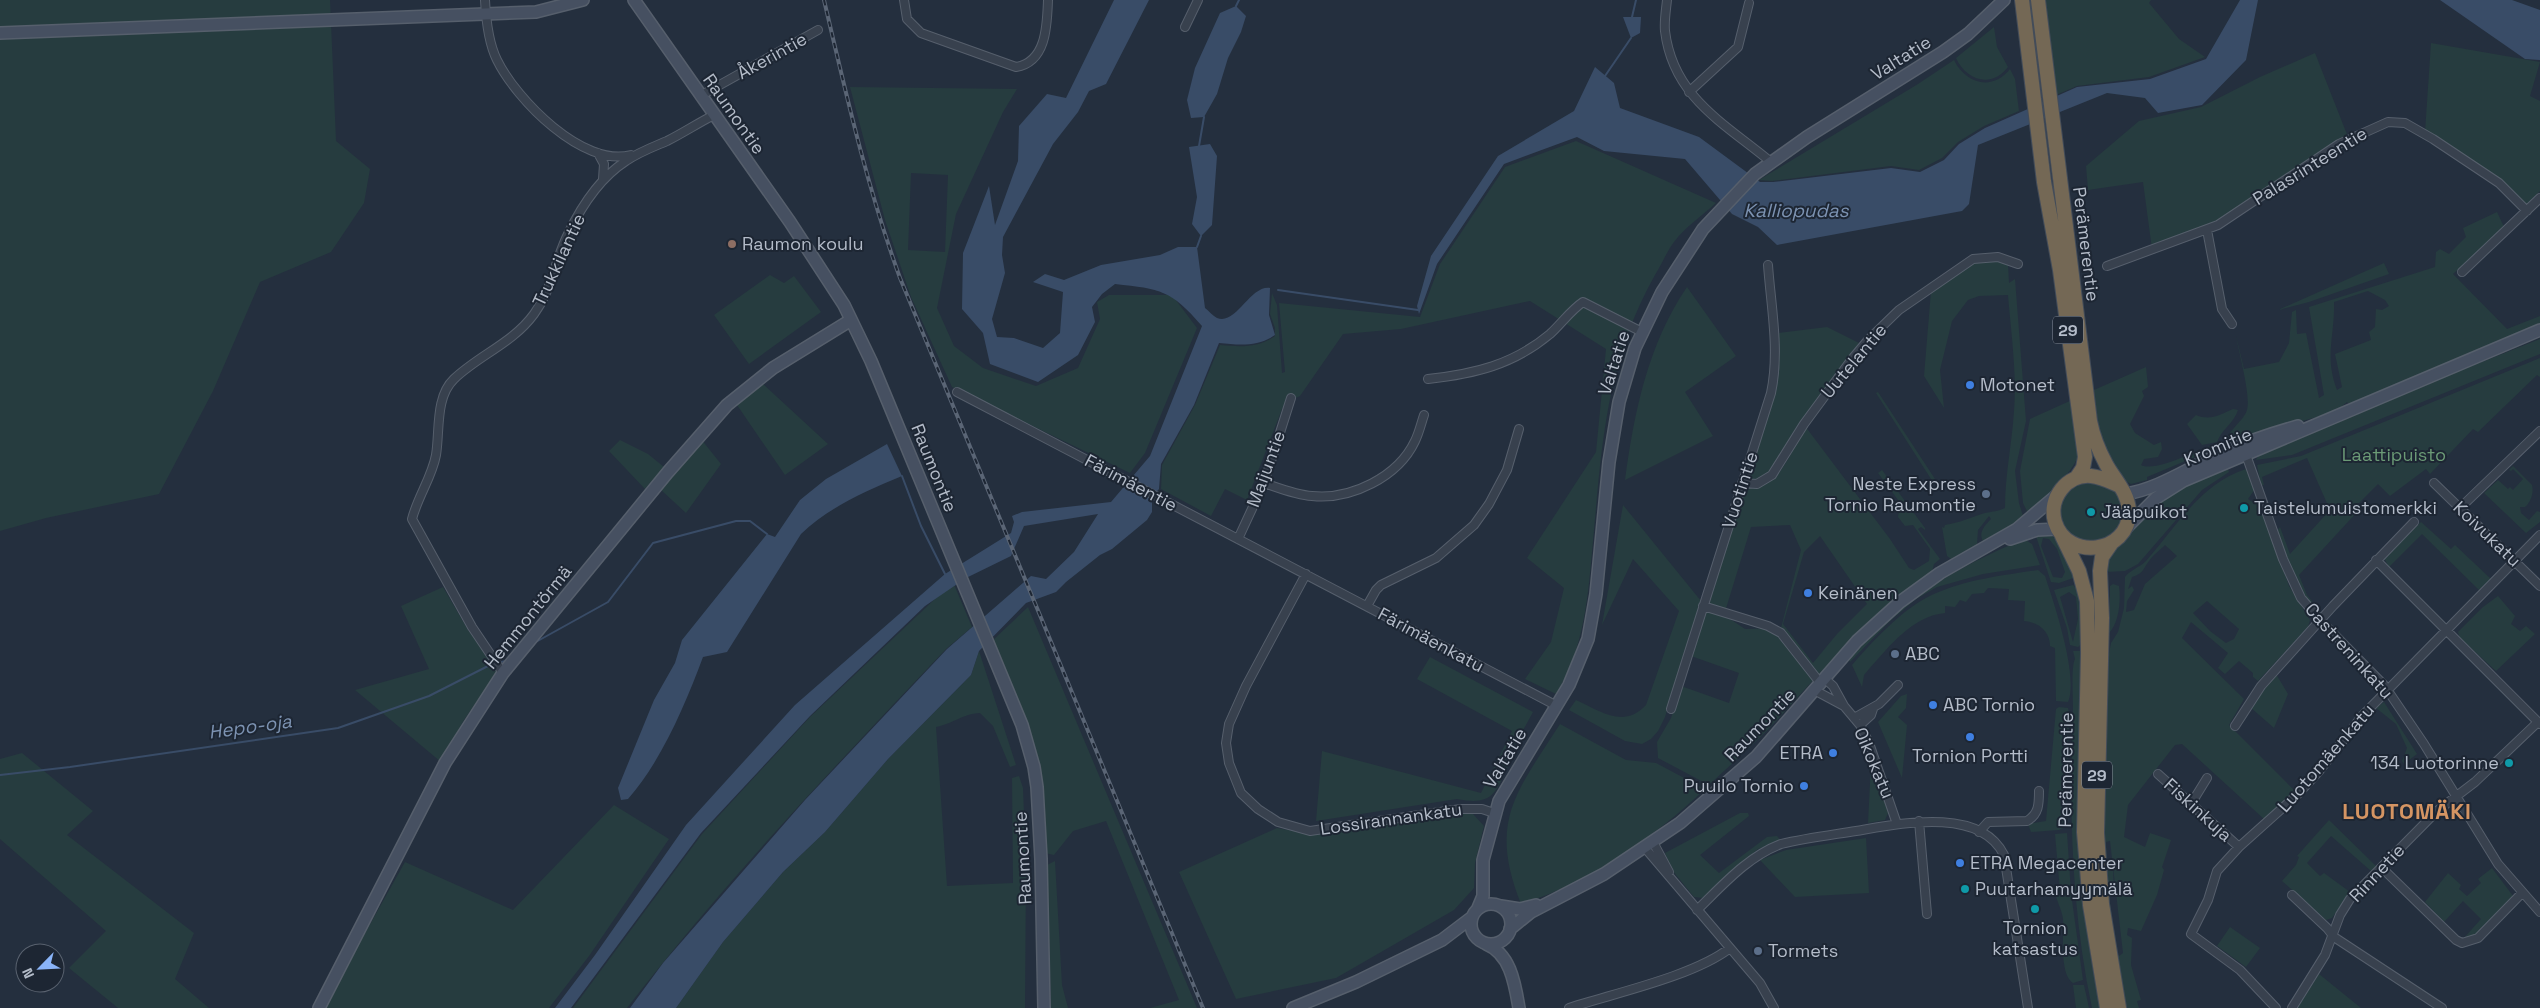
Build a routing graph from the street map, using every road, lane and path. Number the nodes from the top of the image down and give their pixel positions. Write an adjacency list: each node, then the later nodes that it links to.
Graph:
1 (485, 0): 12 (street)
2 (583, 0): 12 (street)
3 (634, 0): 17 (street, Raumontie)
4 (904, 0): 5 (street)
5 (1048, 0)
6 (1198, 0): 13 (street)
7 (1667, 0): 16 (street)
8 (2004, 0): 21 (street, Valtatie)
9 (2022, 0): 41 (highway, Perämerentie / 29)
10 (2038, 0): 45 (highway, Perämerentie / 29)
11 (1749, 3): 16 (street)
12 (486, 14): 15 (street); 19 (street)
13 (1185, 27)
14 (818, 30): 17 (street, Åkerintie)
15 (0, 33)
16 (1689, 92): 21 (street)
17 (700, 96): 18 (street, Raumontie)
18 (714, 115): 20 (street, Trukkilantie); 30 (street, Raumontie)
19 (598, 153): 20 (street); 22 (street)
20 (639, 153): 22 (street, Trukkilantie)
21 (1771, 162): 33 (street, Valtatie)
22 (603, 180): 63 (street, Trukkilantie)
23 (2540, 198): 24 (street)
24 (2528, 211): 25 (street, Palasrinteentie); 29 (street)
25 (2207, 230): 28 (street, Palasrinteentie); 31 (street)
26 (2018, 264): 43 (street, Uutelantie)
27 (1768, 265): 43 (street, Vuotintie)
28 (2107, 266)
29 (2462, 272)
30 (851, 320): 63 (street, Hemmontörmä); 103 (street, Raumontie)
31 (2232, 324)
32 (2540, 330): 40 (street, Kromitie)
33 (1642, 332): 34 (street); 67 (street, Valtatie)
34 (1428, 379)
35 (957, 392): 52 (street, Färimäentie)
36 (1291, 398): 42 (street, Maijuntie)
37 (1424, 415): 42 (street)
38 (1519, 429): 59 (street)
39 (2540, 431): 47 (street)
40 (2244, 450): 45 (street, Kromitie); 49 (street, Kromitie); 61 (street, Castreninkatu)
41 (2076, 477): 45 (highway); 46 (highway, 29)
42 (1264, 483): 52 (street, Maijuntie)
43 (1742, 483): 60 (street, Vuotintie)
44 (2434, 483): 47 (street, Koivukatu)
45 (2122, 490): 49 (highway, 29)
46 (2057, 495): 50 (highway, 29); 54 (street, Raumontie)
47 (2460, 508): 56 (street, Koivukatu)
48 (2414, 522): 55 (street)
49 (2126, 528): 53 (highway, 29)
50 (2060, 532): 53 (highway); 54 (street, Raumontie); 109 (highway, Perämerentie / 29)
51 (2540, 535): 56 (street, Luotomäenkatu)
52 (1238, 539): 57 (street, Färimäentie)
53 (2111, 544): 110 (highway, Perämerentie / 29)
54 (1980, 550): 64 (street, Raumontie)
55 (2376, 560): 61 (street); 62 (street)
56 (2515, 561): 58 (street, Koivukatu); 62 (street, Luotomäenkatu)
57 (1306, 574): 59 (street, Färimäenkatu); 80 (street, Lossirannankatu)
58 (2540, 586)
59 (1367, 606): 67 (street, Färimäenkatu)
60 (1703, 606): 64 (street); 69 (street, Vuotintie)
61 (2320, 621): 66 (street, Castreninkatu); 74 (street)
62 (2446, 631): 66 (street, Luotomäenkatu); 72 (street)
63 (503, 673): 102 (street, Hemmontörmä)
64 (1821, 685): 68 (street, Oikokatu); 68 (street, Oikokatu); 84 (street, Raumontie)
65 (1898, 685): 70 (street)
66 (2388, 690): 78 (street, Castreninkatu); 85 (street, Luotomäenkatu)
67 (1557, 706): 80 (street, Valtatie)
68 (1844, 706): 71 (street, Oikokatu)
69 (1671, 709)
70 (1873, 709): 71 (street); 73 (street)
71 (1854, 718): 73 (street, Oikokatu)
72 (2539, 723): 78 (street, Rinnetie)
73 (1860, 725): 82 (street, Oikokatu)
74 (2235, 726)
75 (2158, 774): 79 (street, Fiskinkuja)
76 (2207, 778): 79 (street)
77 (2039, 791): 83 (street)
78 (2456, 796): 86 (street, Rinnetie); 88 (street, Castreninkatu)
79 (2191, 804): 85 (street, Fiskinkuja)
80 (1494, 813): 87 (street, Valtatie)
81 (1919, 821): 82 (street); 83 (street); 95 (street)
82 (1897, 824): 92 (street)
83 (1979, 832): 108 (street)
84 (1649, 845): 90 (street, Raumontie); 92 (street)
85 (2239, 846): 111 (street, Luotomäenkatu)
86 (2382, 868): 88 (street); 97 (street, Rinnetie)
87 (1484, 878): 91 (street, Valtatie); 94 (street, Valtatie)
88 (2522, 893): 93 (street, Castreninkatu)
89 (2292, 895): 97 (street)
90 (1548, 903): 91 (street, Raumontie); 96 (street, Raumontie)
91 (1498, 905): 94 (street); 96 (street)
92 (1697, 910): 100 (street)
93 (2540, 912)
94 (1474, 913): 98 (street); 99 (street)
95 (1927, 914)
96 (1509, 931): 99 (street); 101 (street)
97 (2334, 937): 112 (street, Rinnetie); 113 (street)
98 (1442, 940): 99 (street); 104 (street)
99 (1483, 942): 101 (street)
100 (1730, 948): 106 (street); 107 (street)
101 (1507, 964): 105 (street)
102 (319, 1008)
103 (1044, 1008)
104 (1293, 1008)
105 (1519, 1008)
106 (1569, 1008)
107 (1774, 1008)
108 (2028, 1008)
109 (2107, 1008)
110 (2119, 1008)
111 (2276, 1008)
112 (2292, 1008)
113 (2442, 1008)

